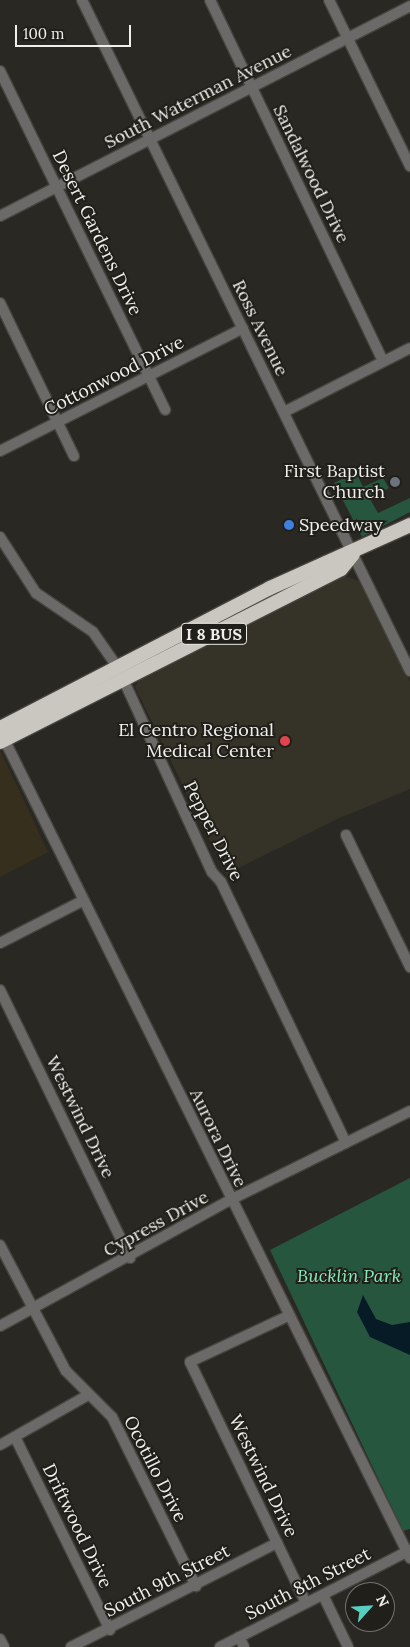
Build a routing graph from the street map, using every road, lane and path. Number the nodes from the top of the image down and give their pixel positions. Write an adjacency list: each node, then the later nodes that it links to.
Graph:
1 (82, 0): 8 (street, Ross Avenue)
2 (210, 0): 7 (street, Sandalwood Drive)
3 (329, 0): 5 (street)
4 (410, 6): 5 (street, South Waterman Avenue)
5 (347, 38): 7 (street, South Waterman Avenue); 9 (street)
6 (0, 71): 10 (street, Desert Gardens Drive)
7 (252, 88): 8 (street, South Waterman Avenue); 15 (street, Sandalwood Drive)
8 (149, 140): 10 (street, South Waterman Avenue); 13 (street, Ross Avenue)
9 (410, 166)
10 (56, 187): 11 (street, South Waterman Avenue); 16 (street, Desert Gardens Drive)
11 (0, 216)
12 (0, 303): 19 (street)
13 (243, 328): 16 (street, Cottonwood Drive); 18 (street, Ross Avenue)
14 (410, 348): 15 (street)
15 (383, 361): 18 (street)
16 (149, 375): 17 (street, Desert Gardens Drive); 19 (street, Cottonwood Drive)
17 (165, 410)
18 (284, 412): 24 (street, Ross Avenue)
19 (58, 423): 20 (street, Cottonwood Drive); 21 (street)
20 (0, 452)
21 (74, 456)
22 (410, 525): 24 (highway, I 8 BUS)
23 (0, 537): 28 (street, Pepper Drive)
24 (353, 554): 25 (highway, I 8 BUS); 26 (highway, I 8 BUS); 27 (street, Ross Avenue)
25 (232, 607): 26 (highway); 28 (highway, I 8 BUS)
26 (239, 621): 28 (highway, I 8 BUS)
27 (410, 671)
28 (120, 673): 29 (highway, I 8 BUS); 36 (street, Pepper Drive)
29 (1, 735): 31 (street, Aurora Drive)
30 (346, 835): 33 (street)
31 (84, 900): 32 (street); 37 (street, Aurora Drive)
32 (0, 943)
33 (410, 967)
34 (0, 990): 39 (street, Westwind Drive)
35 (410, 1111): 36 (street, Cypress Drive)
36 (346, 1143): 37 (street, Cypress Drive)
37 (230, 1200): 39 (street, Cypress Drive); 41 (street, Aurora Drive)
38 (0, 1245): 40 (street, Ocotillo Drive)
39 (130, 1258): 40 (street, Cypress Drive)
40 (33, 1308): 42 (street, Cypress Drive); 43 (street, Ocotillo Drive)
41 (288, 1316): 46 (street, Westwind Drive); 47 (street, Aurora Drive)
42 (0, 1326)
43 (88, 1395): 44 (street); 48 (street, Ocotillo Drive)
44 (15, 1437): 45 (street); 51 (street, Driftwood Drive)
45 (0, 1445)
46 (277, 1543): 48 (street, South 9th Street); 50 (street, Westwind Drive)
47 (409, 1553): 49 (street, South 8th Street)
48 (196, 1586): 51 (street, South 9th Street)
49 (323, 1595): 50 (street, South 8th Street); 57 (street)
50 (306, 1604): 53 (street, South 8th Street)
51 (110, 1630): 55 (street, South 9th Street)
52 (0, 1639): 54 (street)
53 (242, 1642): 56 (street, South 8th Street)
54 (4, 1647)
55 (71, 1647)
56 (220, 1647)
57 (348, 1647)

